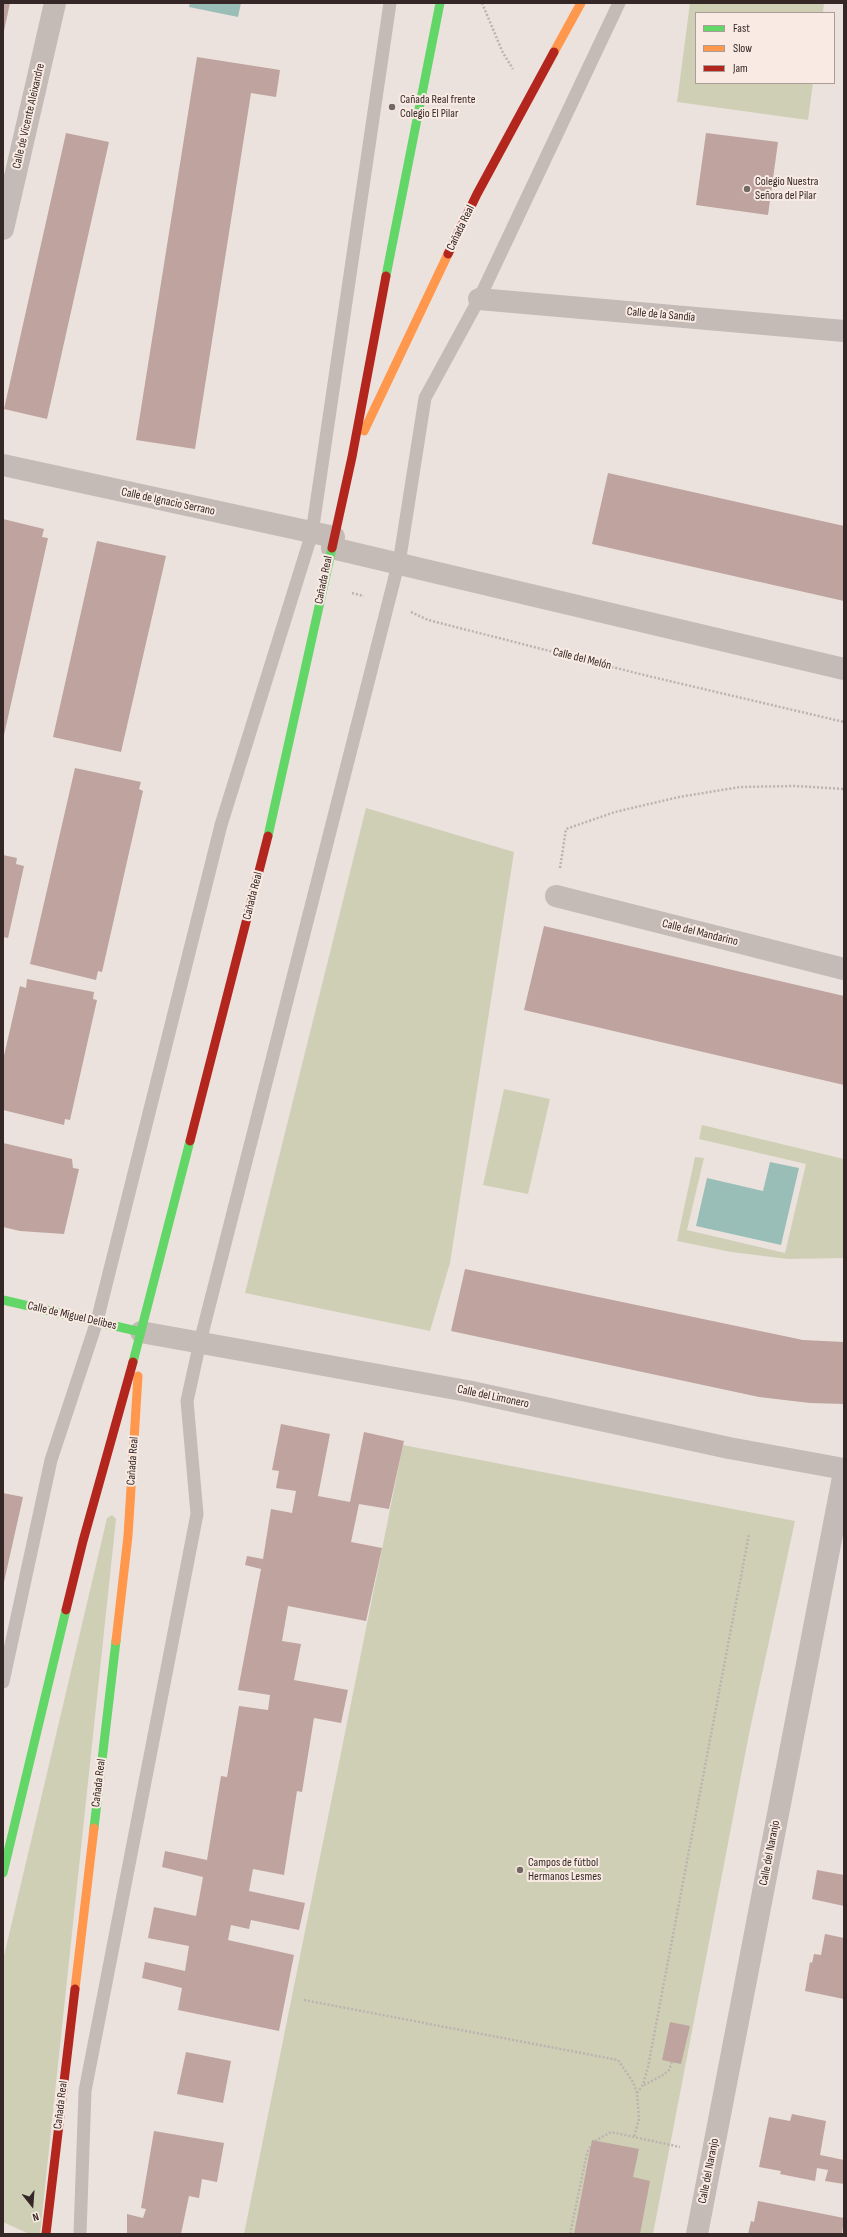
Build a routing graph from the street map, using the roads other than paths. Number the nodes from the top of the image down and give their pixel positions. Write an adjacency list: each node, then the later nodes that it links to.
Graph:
1 (55, 3): 6 (street, Calle de Vicente Aleixandre)
2 (390, 3): 11 (lane)
3 (440, 3): 9 (street, Cañada Real)
4 (580, 3): 9 (street, Cañada Real)
5 (619, 3): 7 (lane)
6 (3, 229)
7 (479, 299): 8 (street, Calle de la Sandía); 13 (lane)
8 (844, 331)
9 (352, 457): 12 (street, Cañada Real)
10 (3, 465): 11 (street, Calle de Ignacio Serrano)
11 (312, 533): 12 (street, Calle de Ignacio Serrano); 18 (lane)
12 (333, 542): 13 (street); 19 (street, Cañada Real)
13 (398, 564): 14 (street); 20 (lane)
14 (844, 669)
15 (556, 896): 16 (street, Calle del Mandarino)
16 (844, 969)
17 (3, 1300): 18 (street, Calle de Miguel Delibes)
18 (97, 1321): 19 (street, Calle de Miguel Delibes); 22 (lane)
19 (141, 1332): 20 (street, Calle del Limonero); 23 (street, Cañada Real); 24 (street, Cañada Real)
20 (200, 1342): 21 (street, Calle del Limonero); 25 (lane)
21 (844, 1471): 26 (street, Calle del Naranjo)
22 (3, 1682)
23 (3, 1873)
24 (46, 2234)
25 (80, 2234)
26 (697, 2234)

